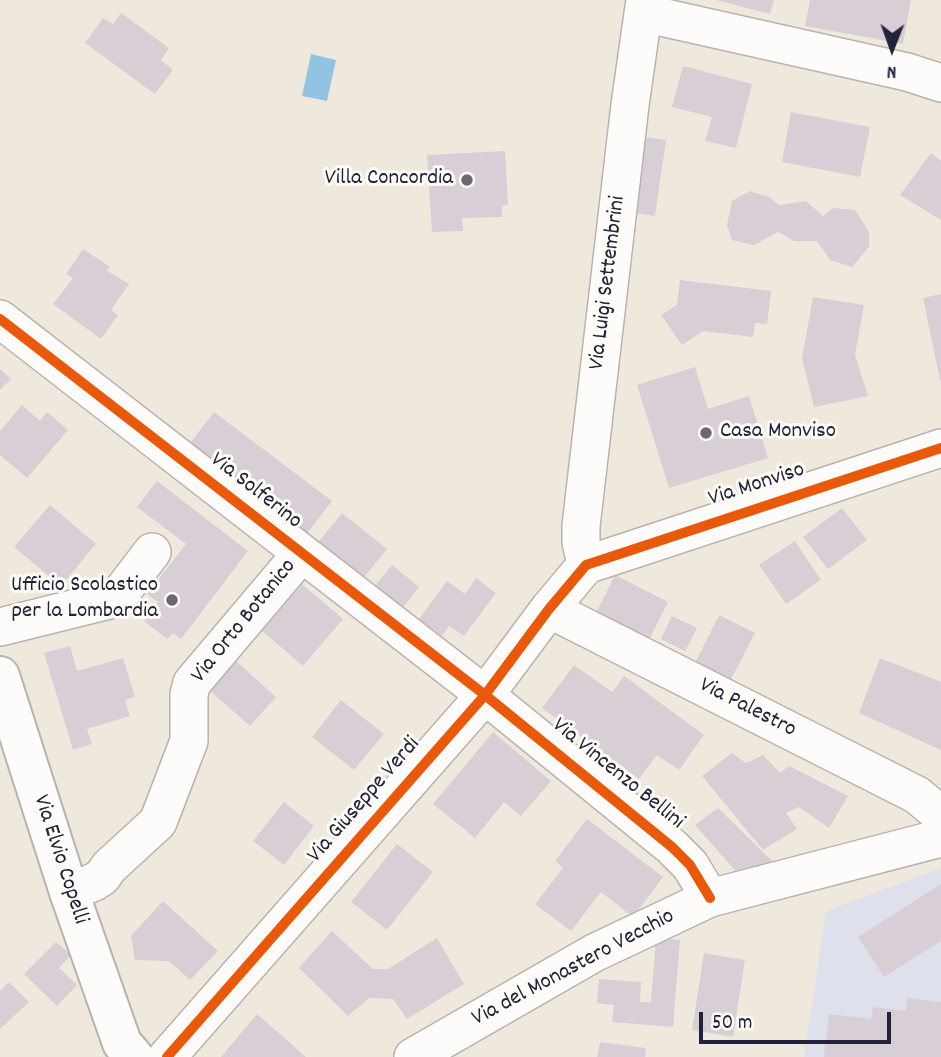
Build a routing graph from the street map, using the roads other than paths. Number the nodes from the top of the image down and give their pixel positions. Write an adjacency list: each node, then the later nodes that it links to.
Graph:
1 (644, 7): 2 (street); 7 (street, Via Luigi Settembrini)
2 (941, 83)
3 (0, 319): 6 (street, Via Solferino)
4 (941, 448): 7 (street, Via Monviso)
5 (152, 552): 9 (street)
6 (301, 554): 11 (street, Via Solferino); 15 (street, Via Orto Botanico)
7 (586, 565): 8 (street, Via Giuseppe Verdi)
8 (550, 609): 11 (street, Via Giuseppe Verdi); 13 (street, Via Palestro)
9 (0, 627)
10 (0, 677): 12 (main road, Via Elvio Copelli)
11 (485, 695): 16 (street, Via Vincenzo Bellini); 18 (street, Via Giuseppe Verdi)
12 (9, 737): 15 (main road, Via Elvio Copelli)
13 (941, 815)
14 (941, 838): 16 (street, Via del Monastero Vecchio)
15 (69, 892): 17 (main road, Via Elvio Copelli)
16 (710, 898): 19 (street, Via del Monastero Vecchio)
17 (125, 1052)
18 (167, 1057)
19 (413, 1057)

